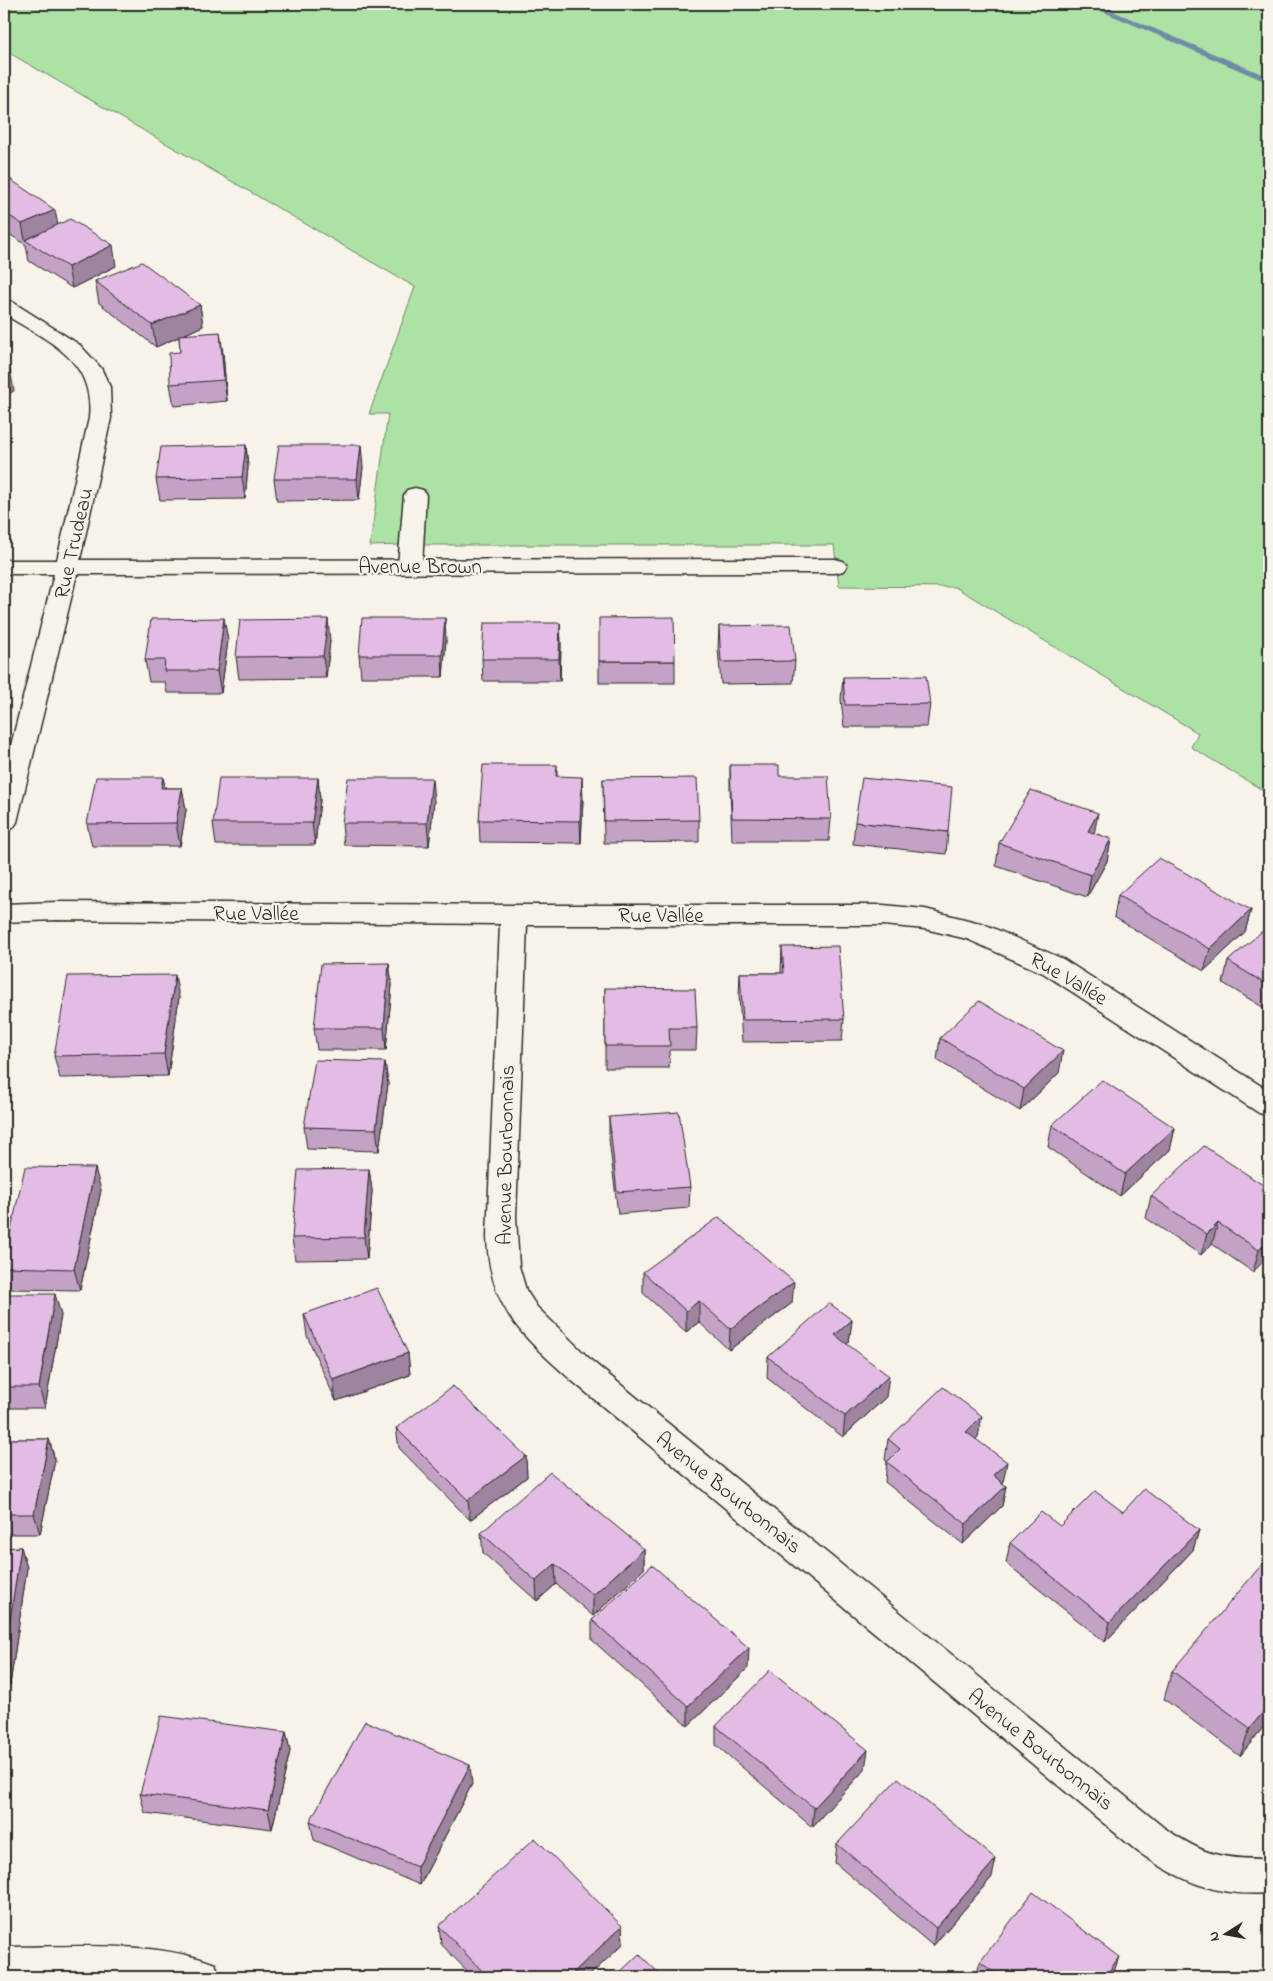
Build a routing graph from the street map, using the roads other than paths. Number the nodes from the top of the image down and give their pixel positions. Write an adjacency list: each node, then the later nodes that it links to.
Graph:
1 (4, 305): 6 (street, Rue Trudeau)
2 (415, 495): 3 (street)
3 (410, 566): 4 (street, Avenue Brown); 6 (street, Avenue Brown)
4 (835, 566)
5 (4, 567): 6 (street, Avenue Brown)
6 (67, 567): 7 (street, Rue Trudeau)
7 (4, 822)
8 (4, 913): 9 (street, Rue Vallée)
9 (514, 915): 10 (street, Rue Vallée); 11 (street, Avenue Bourbonnais)
10 (1269, 1105)
11 (1269, 1876)
12 (4, 1965): 13 (street)
13 (202, 1977)

